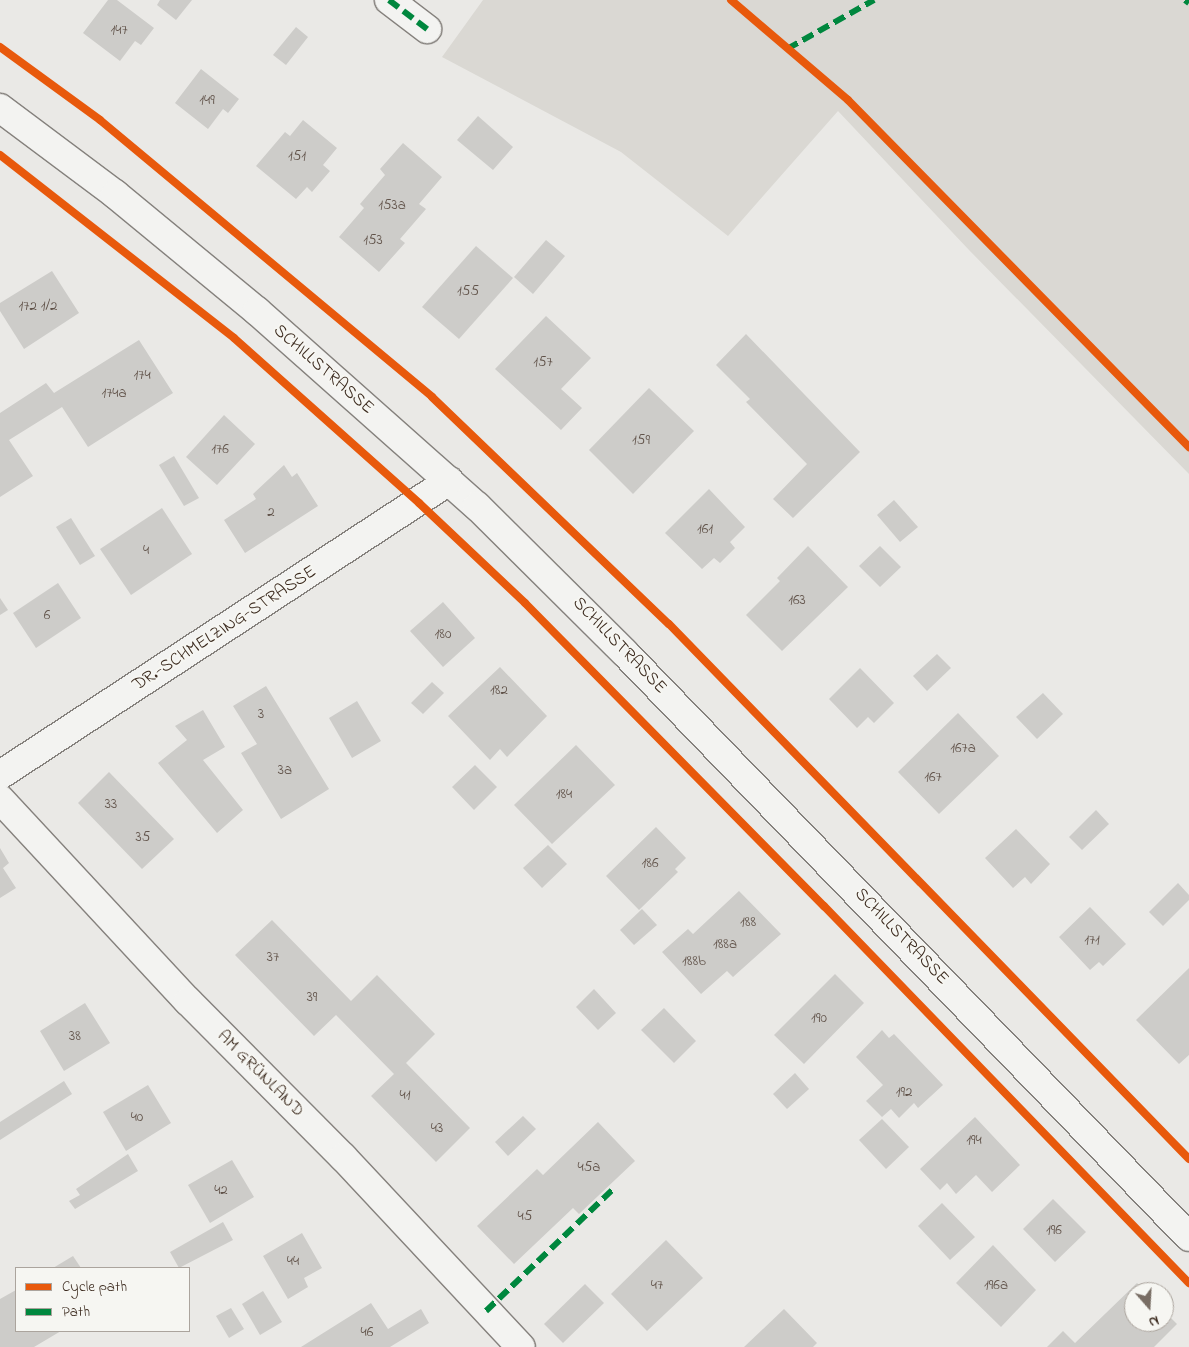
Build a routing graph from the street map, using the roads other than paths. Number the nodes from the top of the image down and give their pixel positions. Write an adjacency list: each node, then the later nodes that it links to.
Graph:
1 (389, 0): 2 (street)
2 (427, 29)
3 (0, 108): 4 (street, SCHILLSTRASSE)
4 (449, 481): 5 (street, DR.-SCHMELZING-STRASSE); 7 (street, SCHILLSTRASSE)
5 (0, 775)
6 (0, 799): 8 (street, AM GRÜNLAND)
7 (1189, 1237)
8 (521, 1347)

